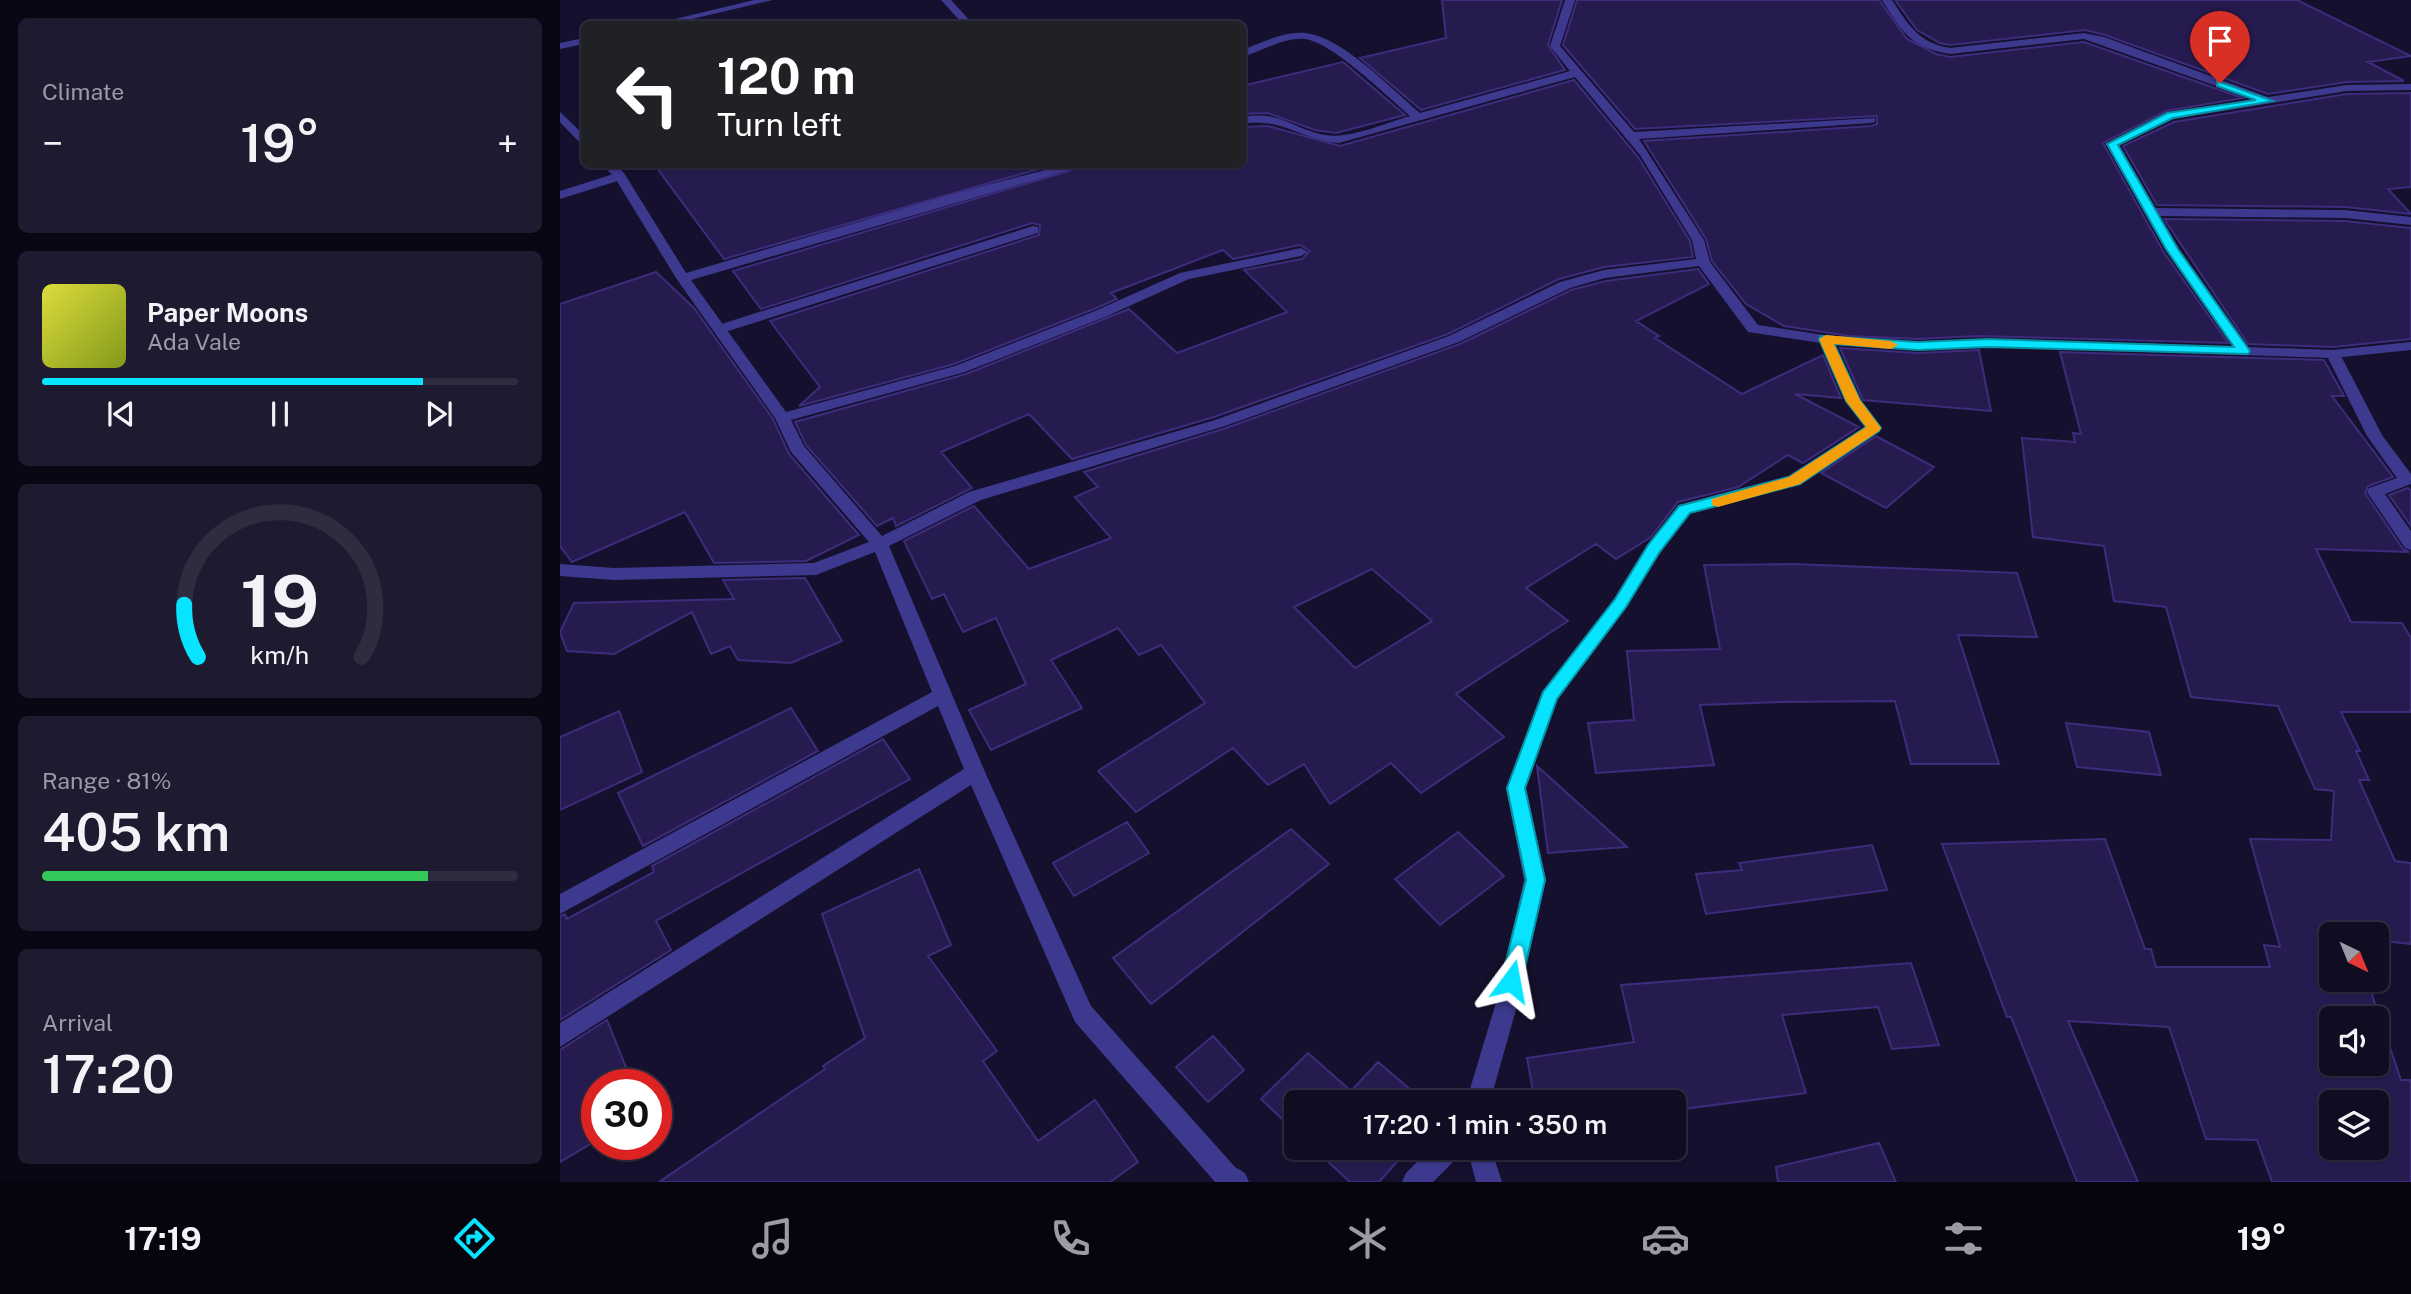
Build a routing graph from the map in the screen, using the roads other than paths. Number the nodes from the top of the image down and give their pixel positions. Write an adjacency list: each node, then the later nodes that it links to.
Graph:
1 (768, 0): 5 (street)
2 (946, 0): 6 (street)
3 (1570, 0): 10 (street)
4 (1888, 0): 12 (street)
5 (673, 21)
6 (965, 21)
7 (581, 42): 8 (street)
8 (560, 46)
9 (1246, 53): 14 (street)
10 (1579, 72): 14 (street); 18 (street)
11 (2411, 87): 12 (street)
12 (2268, 101): 23 (street)
13 (560, 115): 17 (street)
14 (1418, 117): 15 (street)
15 (1246, 120)
16 (1871, 120): 18 (street)
17 (581, 136)
18 (1630, 136): 27 (street)
19 (612, 168): 21 (street)
20 (1069, 168): 28 (street)
21 (620, 176): 22 (street); 28 (street)
22 (560, 195)
23 (2151, 212): 24 (street); 32 (street)
24 (2411, 220)
25 (1033, 230): 29 (street)
26 (1301, 252): 34 (street)
27 (1703, 262): 30 (street); 35 (street)
28 (682, 278): 29 (street)
29 (720, 329): 34 (street)
30 (1826, 339): 32 (street); 42 (street)
31 (2411, 346): 33 (street)
32 (2243, 351): 33 (street)
33 (2333, 354): 36 (street)
34 (782, 418): 35 (street)
35 (880, 544): 37 (street); 38 (street)
36 (2411, 544)
37 (560, 570)
38 (942, 695): 39 (street); 40 (street)
39 (975, 772): 41 (street); 45 (street)
40 (560, 905)
41 (560, 1036)
42 (1481, 1090)
43 (1436, 1160): 46 (street)
44 (1483, 1160): 47 (street)
45 (1236, 1182)
46 (1415, 1182)
47 (1489, 1182)

